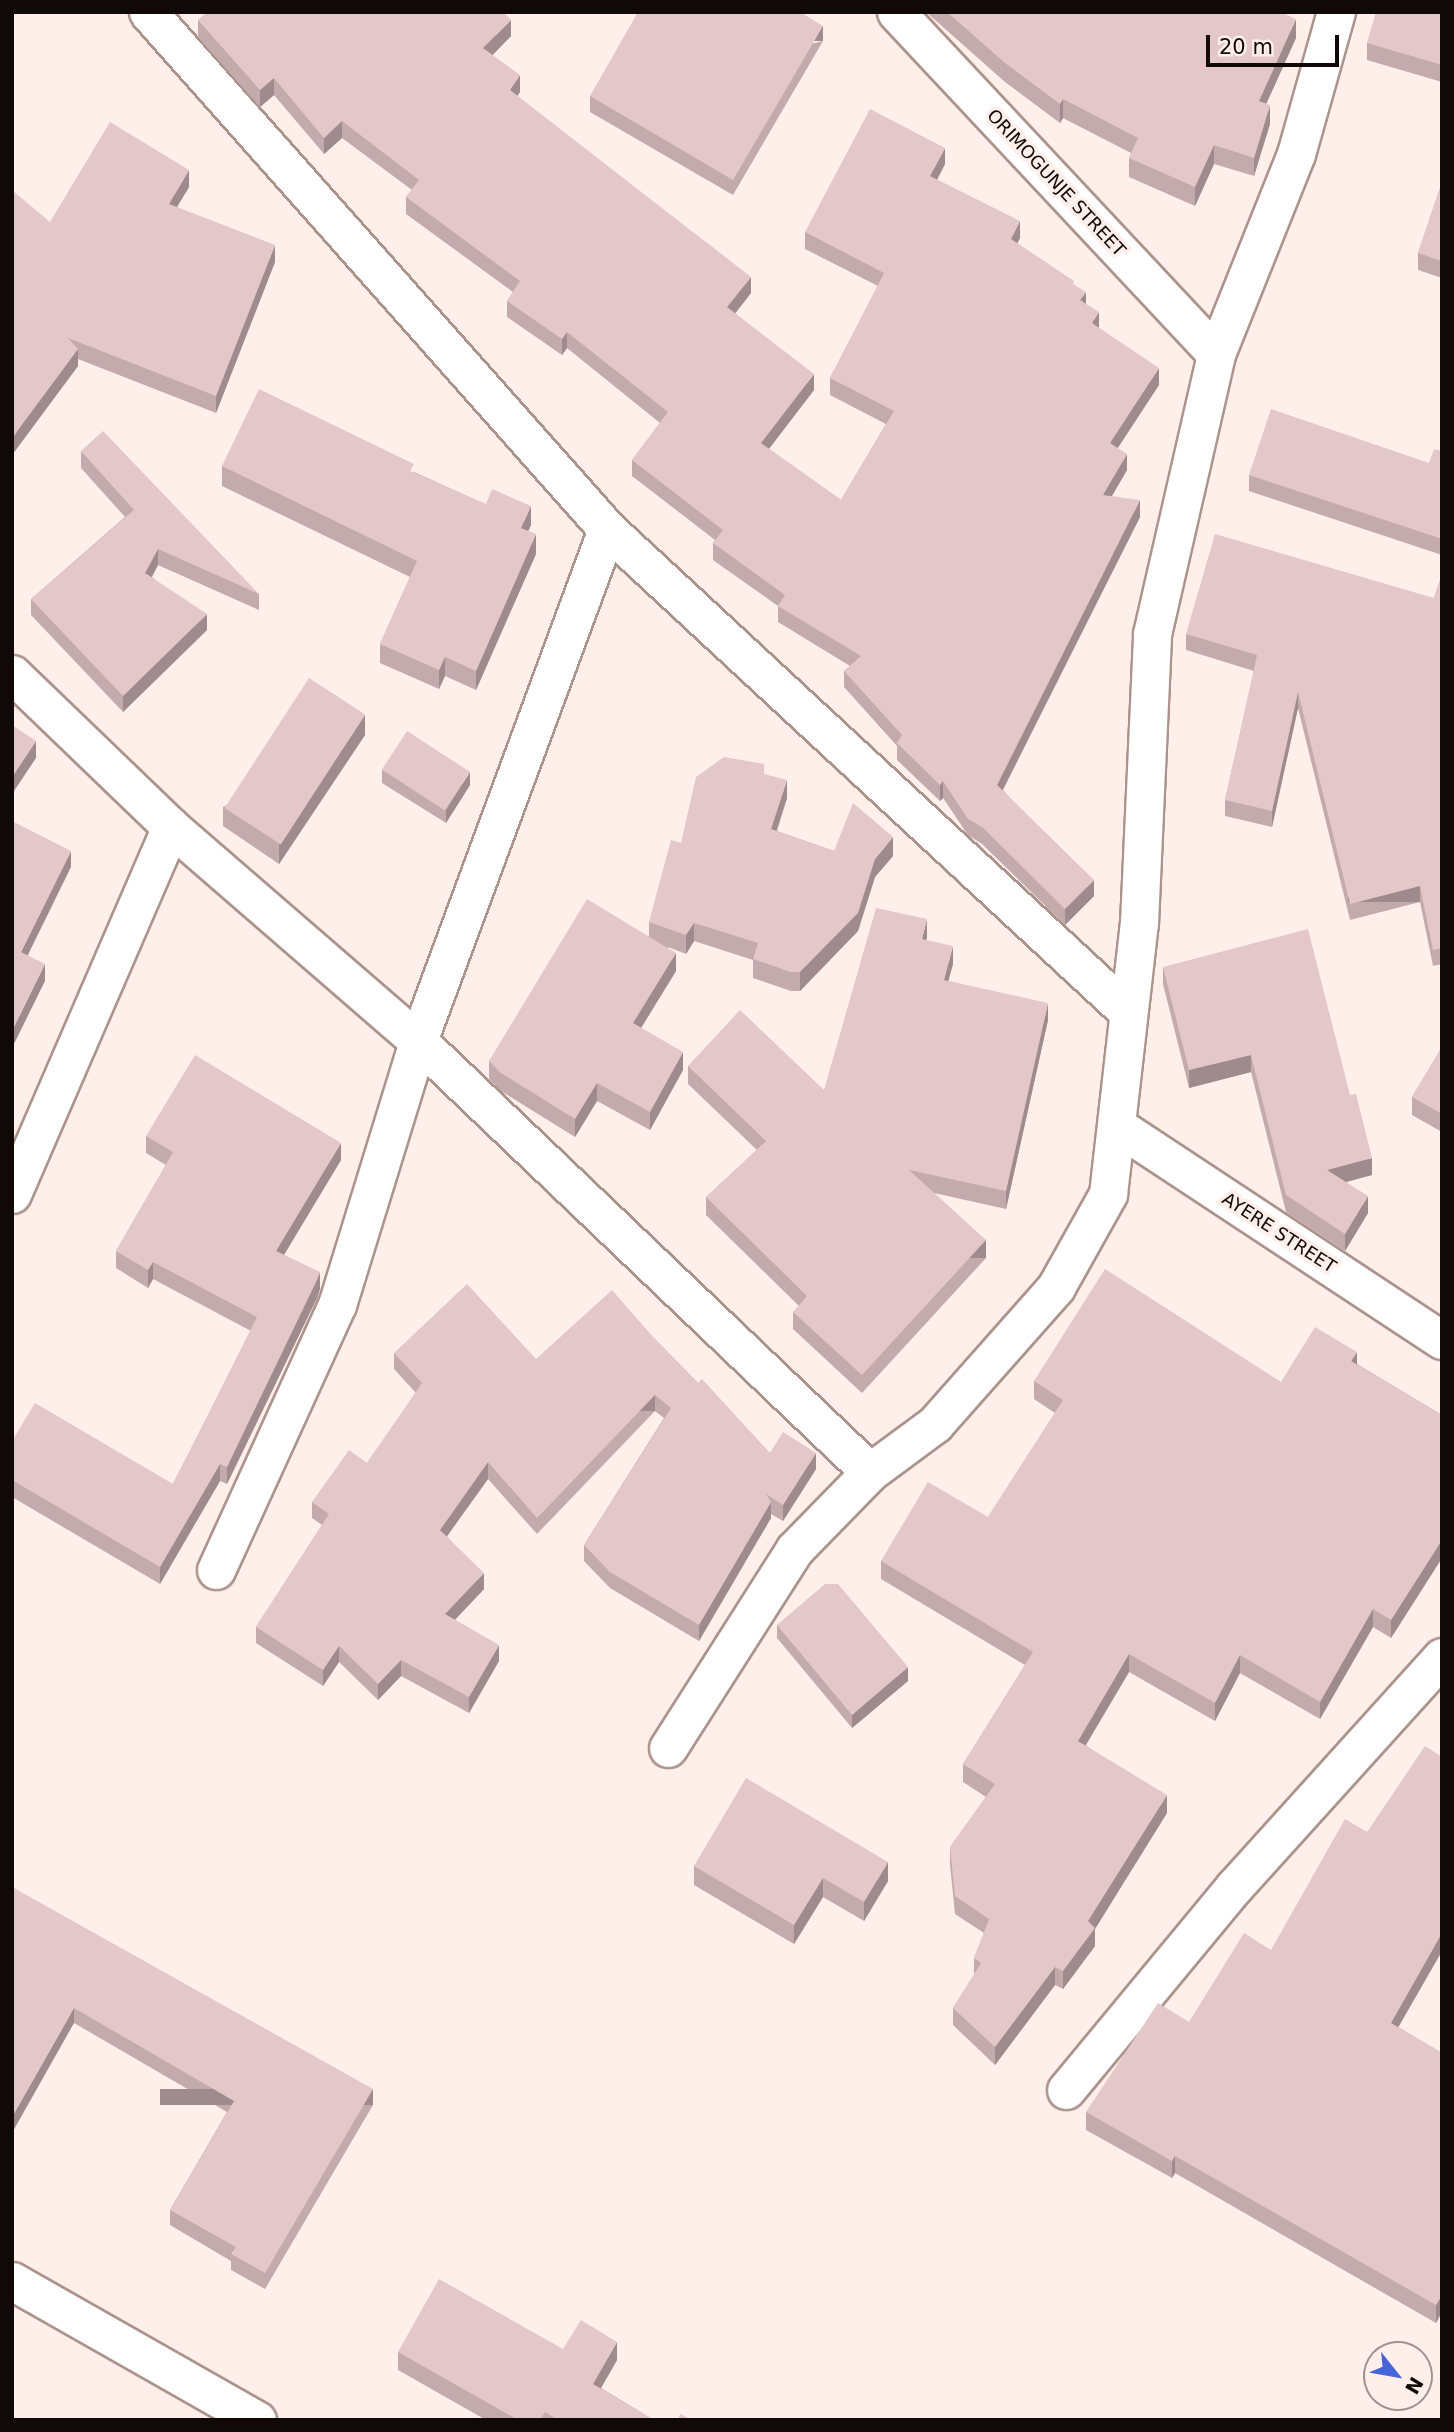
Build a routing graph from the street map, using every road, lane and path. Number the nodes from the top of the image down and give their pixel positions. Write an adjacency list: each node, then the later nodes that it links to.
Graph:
1 (148, 12): 5 (street)
2 (896, 12): 4 (street, ORIMOGUNJE STREET)
3 (1336, 12): 4 (street)
4 (1216, 354): 8 (street)
5 (607, 529): 8 (street); 9 (street)
6 (12, 674): 7 (street)
7 (171, 827): 9 (street); 11 (street)
8 (1128, 1012): 10 (street)
9 (418, 1041): 13 (street); 14 (street)
10 (1117, 1126): 12 (street, AYERE STREET); 13 (street)
11 (12, 1194)
12 (1442, 1340)
13 (870, 1472): 16 (street)
14 (216, 1570)
15 (1442, 1657): 17 (street)
16 (668, 1748)
17 (1066, 2090)
18 (12, 2281): 19 (street)
19 (257, 2420)

